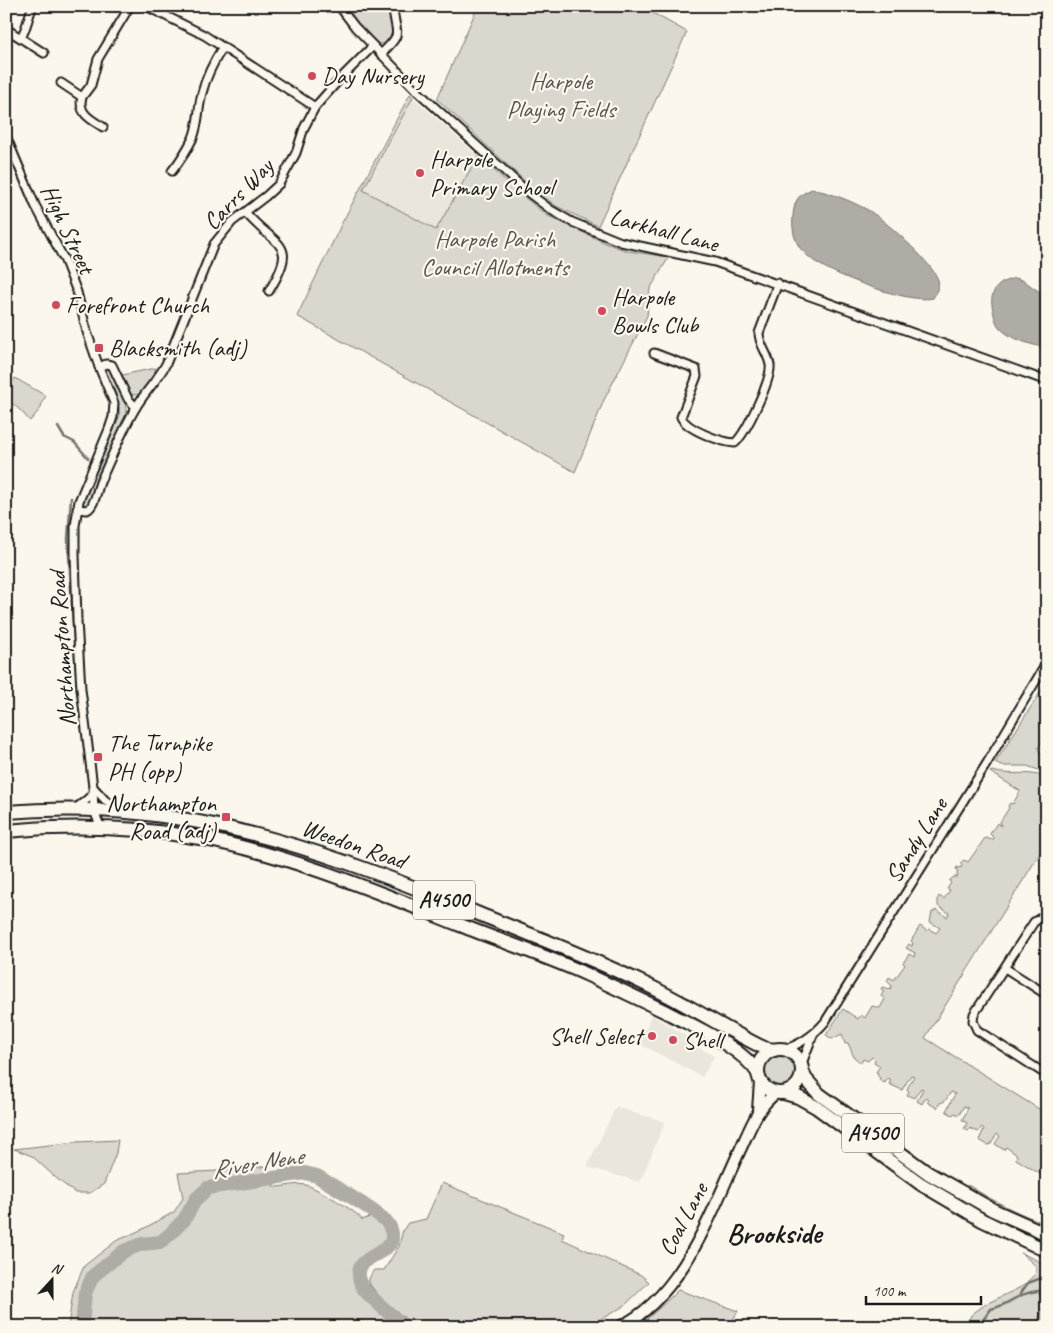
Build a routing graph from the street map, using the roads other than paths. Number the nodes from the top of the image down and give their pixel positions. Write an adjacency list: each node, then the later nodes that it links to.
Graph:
1 (33, 6): 7 (street)
2 (130, 6): 13 (street)
3 (146, 6): 9 (street)
4 (340, 6): 8 (street, Larkhall Lane)
5 (393, 6): 11 (street)
6 (8, 30): 7 (street)
7 (21, 38): 10 (street)
8 (373, 46): 11 (street, Larkhall Lane); 14 (street, Carrs Way)
9 (223, 47): 14 (street); 17 (street)
10 (44, 53)
11 (382, 54): 19 (street, Larkhall Lane)
12 (61, 83): 13 (street)
13 (82, 97): 15 (street)
14 (315, 107): 18 (street, Carrs Way)
15 (103, 127)
16 (6, 136): 22 (street, High Street)
17 (172, 171)
18 (246, 212): 20 (street); 24 (street, Carrs Way)
19 (778, 283): 21 (street); 23 (street, Larkhall Lane)
20 (269, 291)
21 (654, 353)
22 (98, 367): 24 (street); 25 (street, High Street)
23 (1047, 381)
24 (136, 407): 25 (street, Carrs Way)
25 (77, 509): 27 (street, Northampton Road)
26 (1047, 662): 37 (street, Sandy Lane)
27 (93, 790): 28 (street); 29 (street, Northampton Road); 31 (street)
28 (73, 810): 29 (highway, Weedon Road / A4500); 30 (highway, Weedon Road / A4500)
29 (94, 811): 31 (highway, Weedon Road / A4500); 32 (street, Northampton Road)
30 (6, 812)
31 (131, 813): 38 (highway, Weedon Road / A4500)
32 (101, 828): 33 (highway, Weedon Road / A4500); 41 (highway, Weedon Road / A4500)
33 (6, 831)
34 (1047, 918): 35 (street)
35 (1005, 968): 36 (street); 40 (street)
36 (1047, 995)
37 (813, 1035): 38 (street); 39 (street)
38 (778, 1050): 39 (highway); 41 (highway)
39 (802, 1067): 42 (highway); 44 (highway, A4500)
40 (1047, 1074)
41 (759, 1077): 42 (highway); 43 (street, Coal Lane)
42 (780, 1093): 43 (street, Coal Lane); 45 (highway, A4500)
43 (758, 1111): 46 (street, Coal Lane)
44 (1047, 1234)
45 (1047, 1251)
46 (619, 1327)

